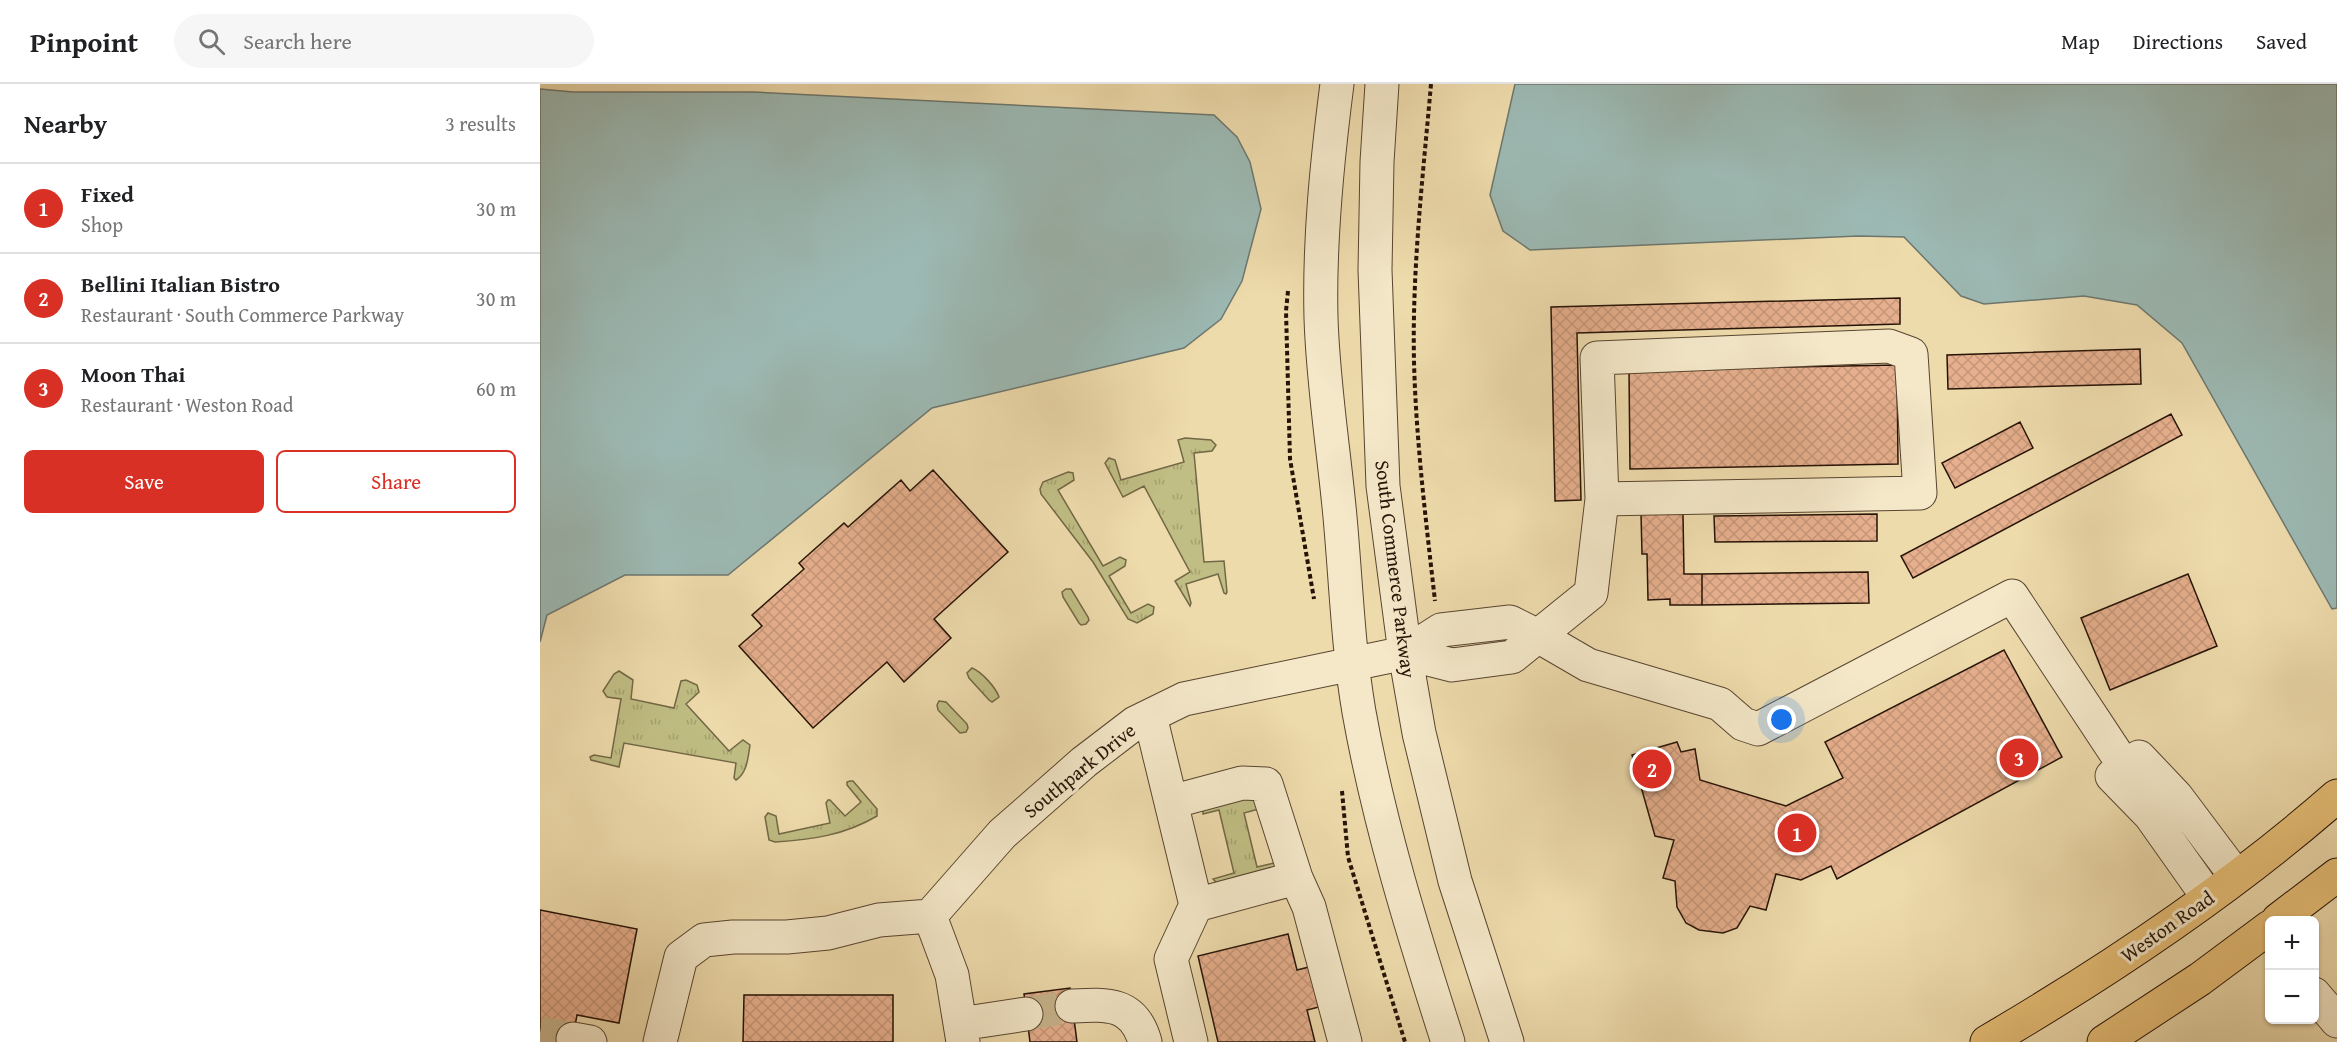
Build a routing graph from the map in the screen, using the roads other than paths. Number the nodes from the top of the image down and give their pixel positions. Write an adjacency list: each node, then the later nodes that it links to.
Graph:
1 (1337, 84): 6 (street)
2 (1382, 84): 5 (street, South Commerce Parkway)
3 (1602, 499): 3 (street); 4 (street)
4 (1538, 636): 5 (street); 5 (street); 8 (street)
5 (1405, 653): 6 (street, Southpark Drive); 29 (street, South Commerce Parkway)
6 (1352, 666): 7 (street, Southpark Drive); 28 (street)
7 (1150, 716): 10 (street); 16 (street, Southpark Drive)
8 (2126, 767): 12 (street); 14 (street)
9 (2337, 796): 12 (main road, Weston Road)
10 (1171, 802): 13 (street); 15 (street)
11 (2337, 874): 17 (main road)
12 (2236, 876): 14 (main road, Weston Road)
13 (1296, 878): 15 (street); 27 (street)
14 (2208, 897): 30 (main road, Weston Road)
15 (1196, 905): 26 (street)
16 (930, 916): 23 (street); 24 (street)
17 (2287, 916)
18 (2265, 934): 31 (main road)
19 (2319, 1000): 22 (street)
20 (1072, 1006): 25 (street)
21 (1026, 1014): 23 (street)
22 (2337, 1021)
23 (962, 1033)
24 (660, 1042)
25 (1144, 1042)
26 (1191, 1042)
27 (1345, 1042)
28 (1448, 1042)
29 (1507, 1042)
30 (1987, 1042)
31 (2104, 1042)

